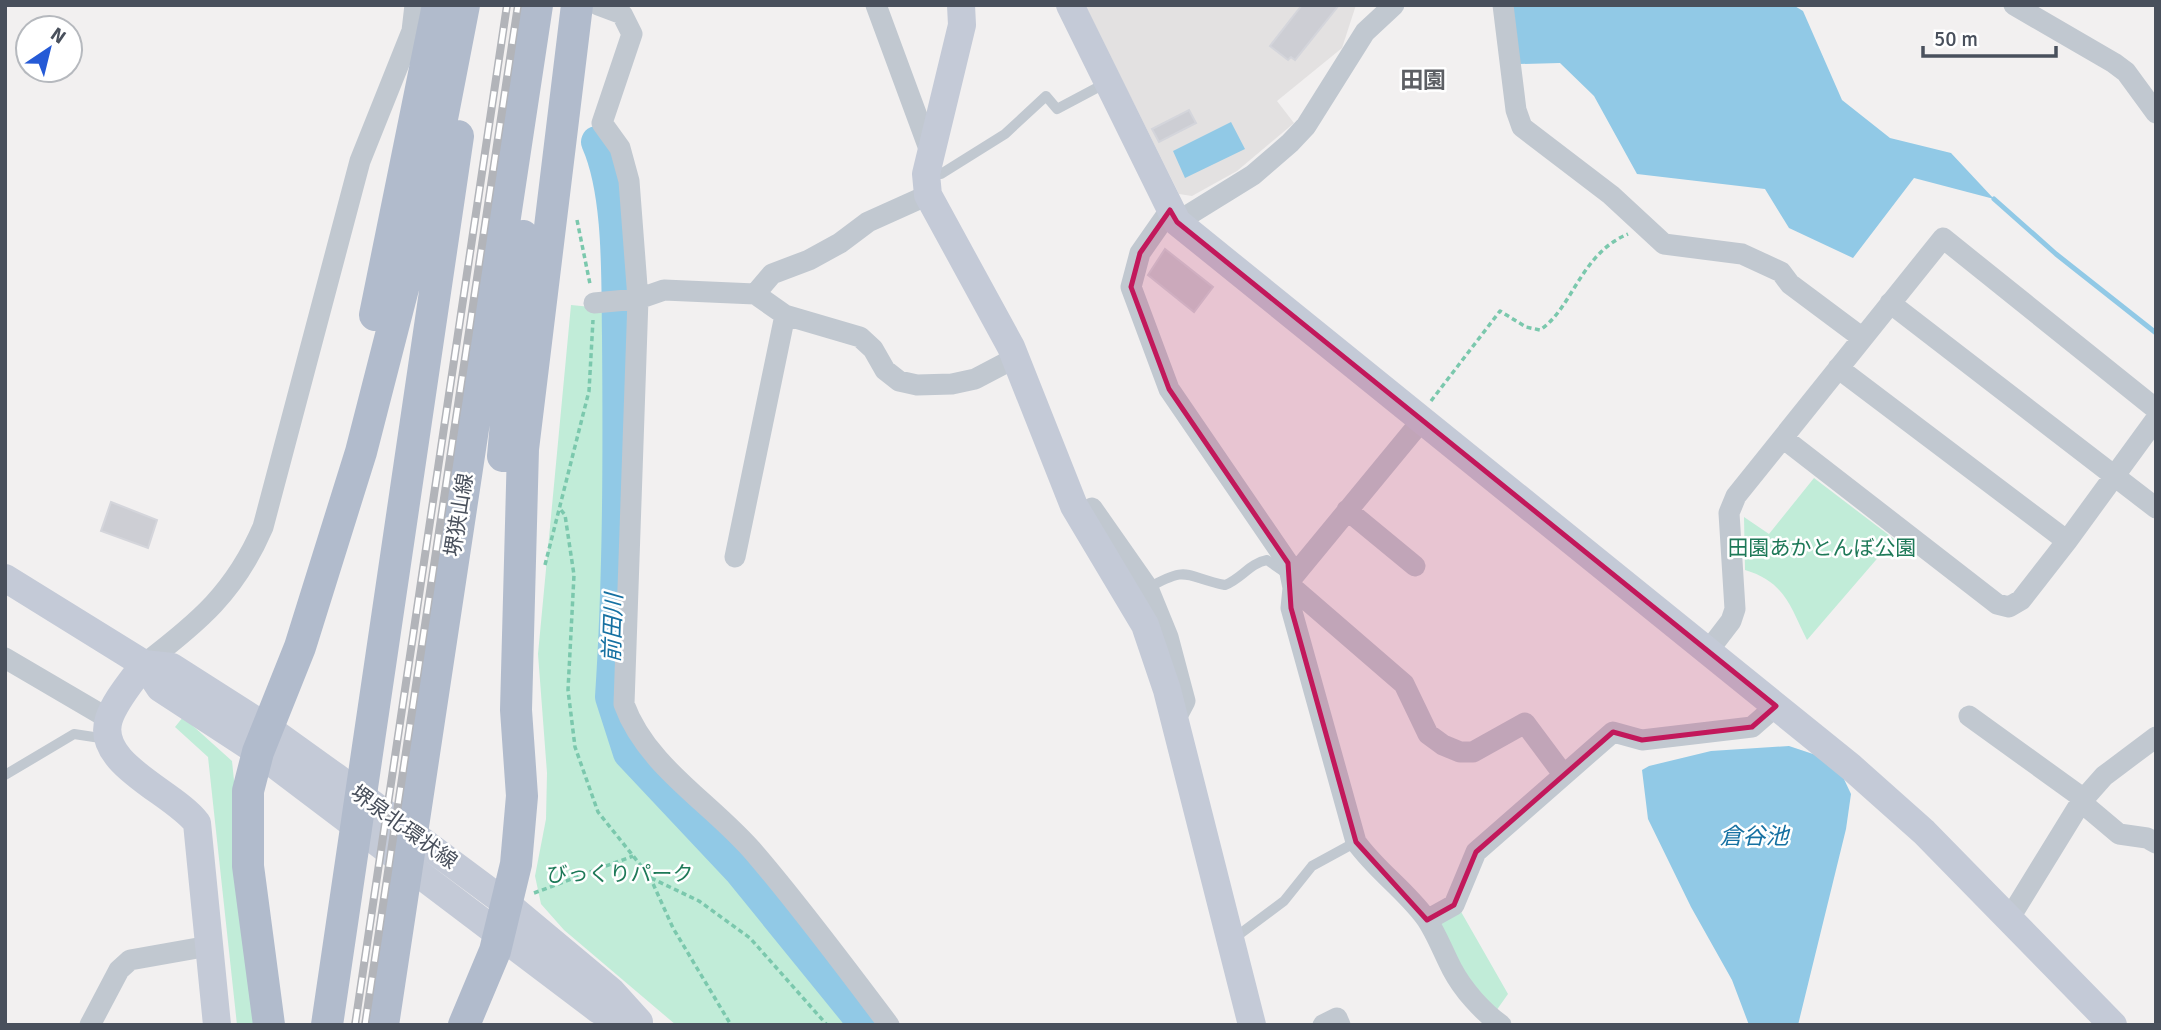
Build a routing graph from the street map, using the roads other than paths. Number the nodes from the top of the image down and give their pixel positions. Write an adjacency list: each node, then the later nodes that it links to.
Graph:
1 (415, 5): 44 (street)
2 (438, 5): 31 (main road)
3 (464, 5): 31 (main road)
4 (478, 5): 65 (main road)
5 (537, 5): 14 (main road, 堺狭山線)
6 (577, 5): 46 (main road)
7 (598, 5): 20 (street)
8 (876, 5): 17 (street)
9 (961, 5): 17 (street)
10 (1070, 5): 15 (street)
11 (1394, 5): 18 (street)
12 (1503, 5): 24 (street)
13 (2014, 5): 16 (street)
14 (529, 57): 46 (main road); 66 (main road, 堺狭山線)
15 (1108, 82): 17 (lane); 18 (street)
16 (2156, 113)
17 (928, 175): 19 (street); 25 (street)
18 (1173, 216): 28 (street); 40 (street)
19 (755, 294): 20 (street); 23 (street)
20 (637, 299): 21 (street); 70 (street)
21 (599, 303)
22 (1889, 303): 24 (street); 27 (street); 32 (street)
23 (785, 315): 25 (street); 37 (street)
24 (1861, 337): 26 (street)
25 (1015, 358): 35 (street)
26 (1838, 368): 30 (street); 36 (street)
27 (2156, 409)
28 (1421, 418): 34 (street); 42 (street)
29 (2156, 419): 32 (street)
30 (1783, 438): 36 (street); 42 (street)
31 (361, 452): 51 (main road)
32 (2116, 477): 33 (street); 36 (street)
33 (2156, 508)
34 (1347, 510): 38 (street); 40 (street)
35 (1080, 516): 41 (street); 48 (street)
36 (2067, 541)
37 (735, 557)
38 (1415, 566)
39 (5, 578): 44 (street, 堺泉北環状線)
40 (1293, 583): 41 (lane); 52 (street); 55 (street)
41 (1148, 589): 48 (street)
42 (1708, 651): 45 (street)
43 (5, 658): 49 (street)
44 (144, 664): 49 (street); 51 (street, 堺泉北環状線)
45 (1776, 706): 52 (street); 58 (street)
46 (516, 710): 57 (main road)
47 (1969, 716): 54 (street)
48 (1175, 720): 60 (street)
49 (109, 729): 53 (lane); 61 (street)
50 (2156, 737): 54 (street)
51 (263, 740): 57 (street, 堺泉北環状線); 57 (street, 堺泉北環状線); 64 (main road)
52 (1563, 774): 59 (street)
53 (5, 775)
54 (2083, 800): 56 (street); 58 (street)
55 (1356, 842): 59 (street); 60 (lane)
56 (2156, 844)
57 (512, 911): 67 (main road); 68 (street, 堺泉北環状線); 69 (street, 堺泉北環状線)
58 (2009, 919): 75 (street)
59 (1427, 920): 74 (street)
60 (1231, 941): 71 (street)
61 (209, 947): 62 (street); 63 (street)
62 (90, 1025)
63 (217, 1025)
64 (269, 1025)
65 (327, 1025)
66 (383, 1025)
67 (464, 1025)
68 (627, 1025)
69 (642, 1025)
70 (890, 1025)
71 (1252, 1025)
72 (1323, 1025): 73 (street)
73 (1340, 1025)
74 (1501, 1025)
75 (2113, 1025)

